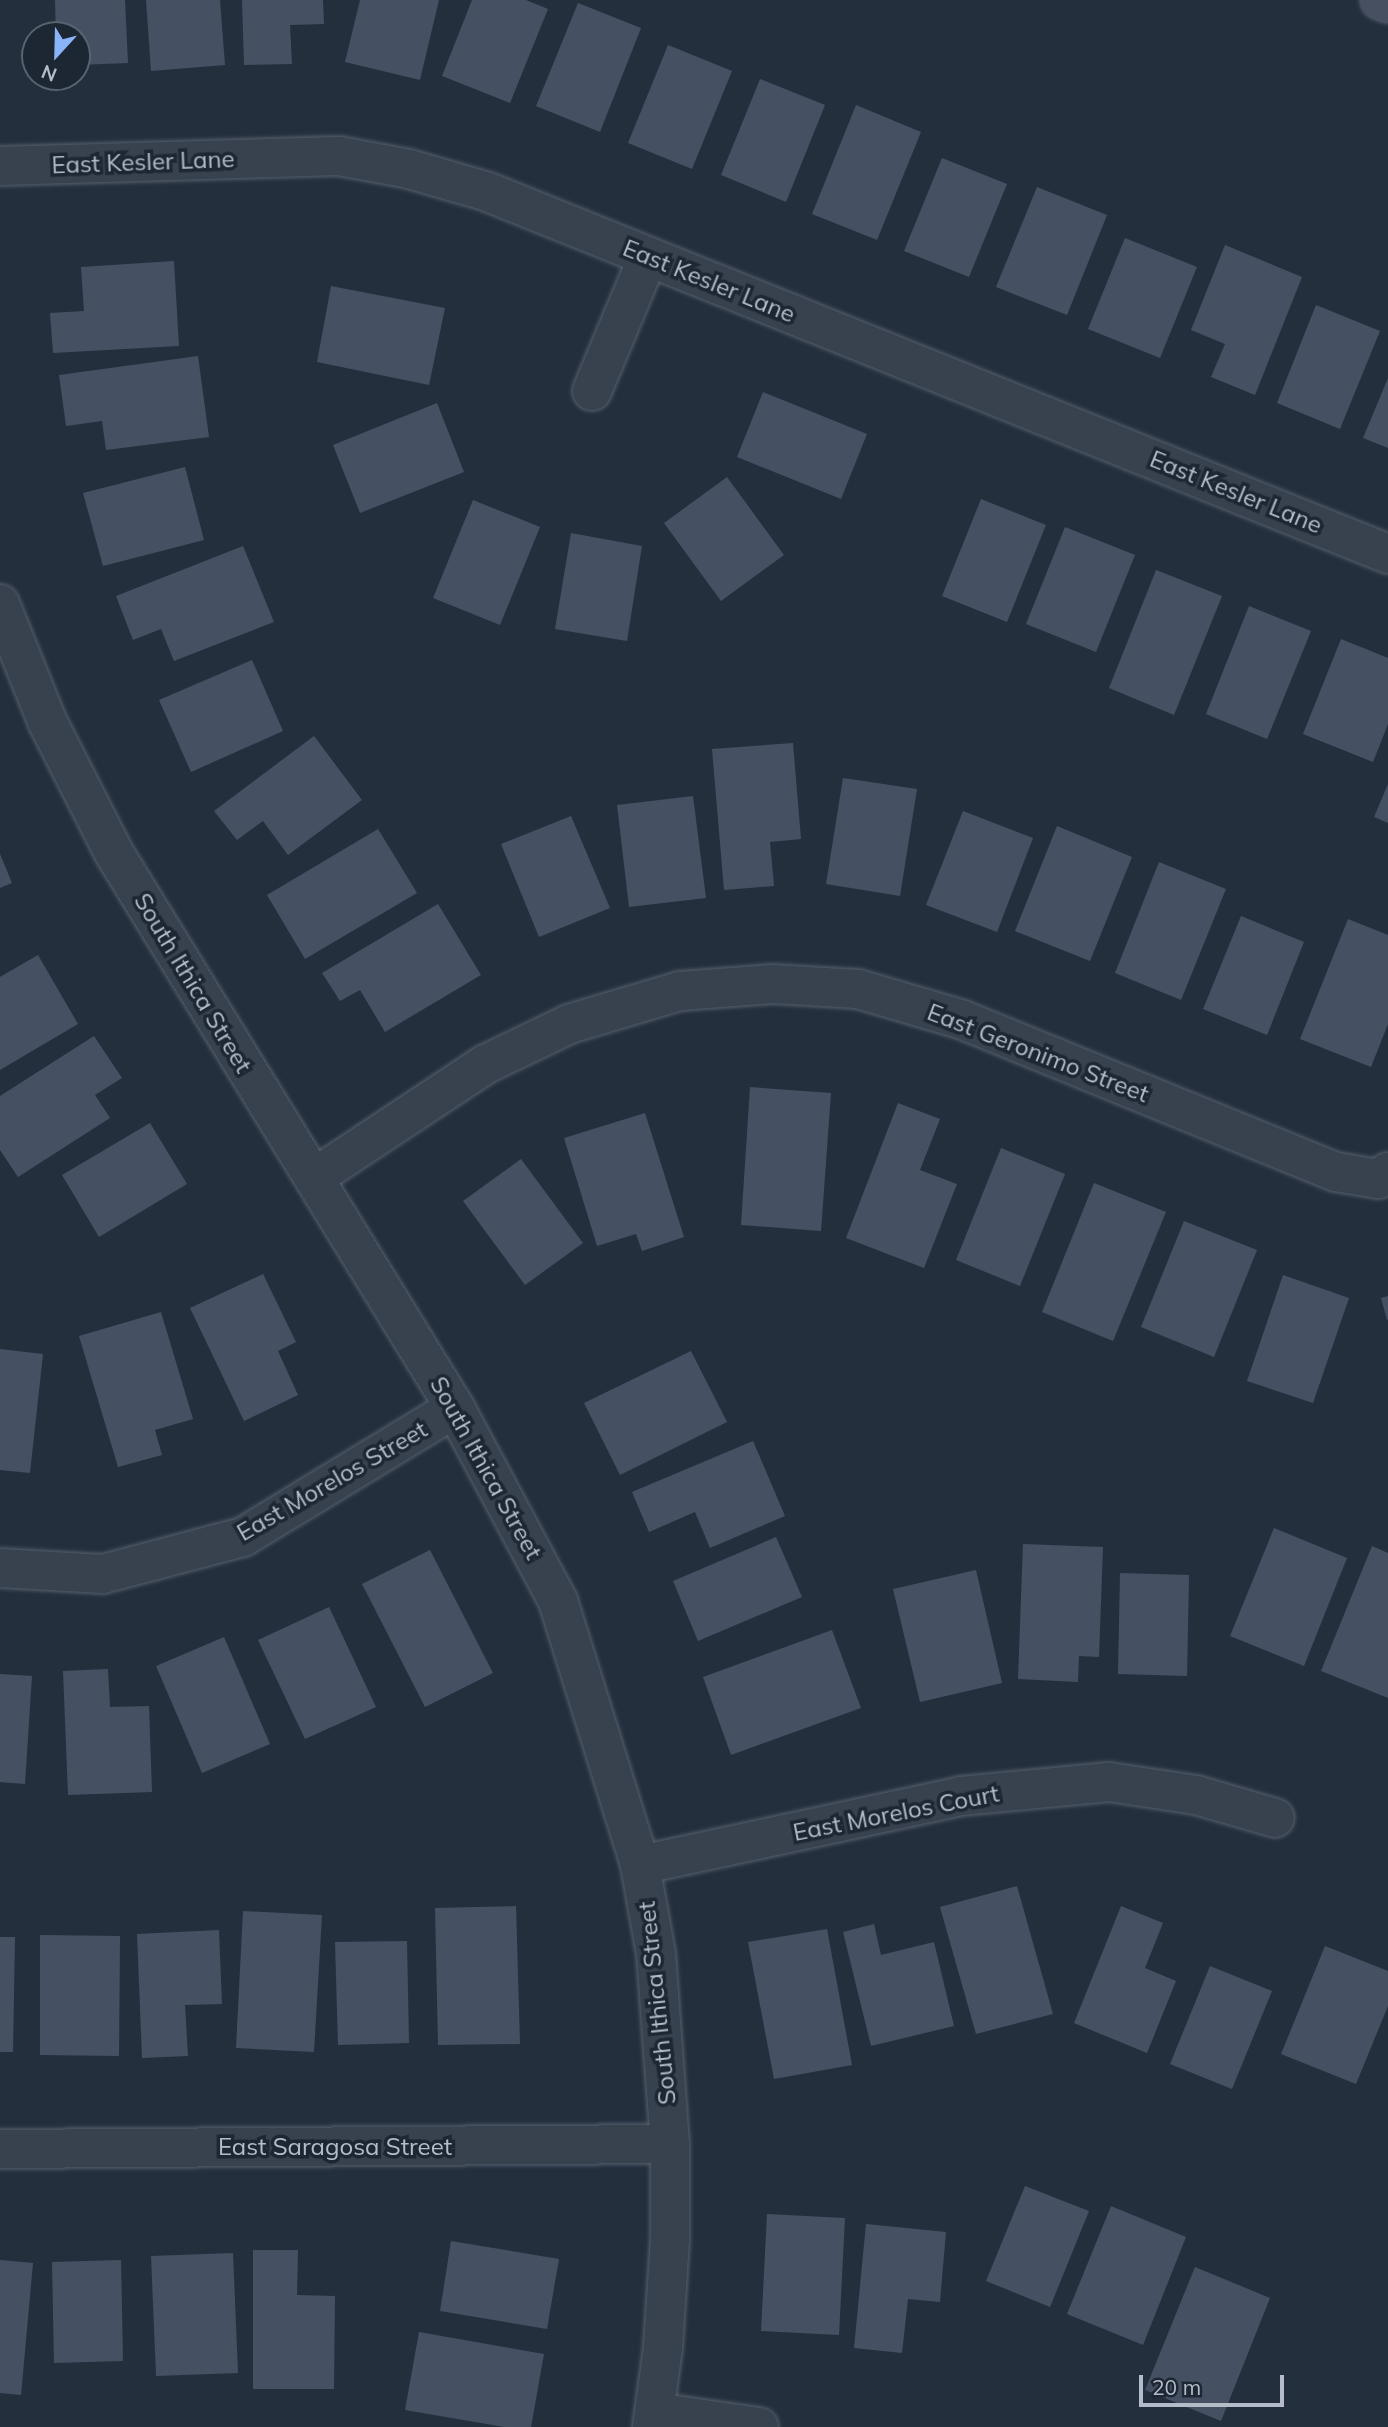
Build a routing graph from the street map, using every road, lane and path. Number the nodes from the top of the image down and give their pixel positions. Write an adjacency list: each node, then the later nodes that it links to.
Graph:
1 (1380, 0): 2 (main road)
2 (1388, 3)
3 (0, 166): 4 (street, East Kesler Lane)
4 (648, 257): 5 (street); 6 (street, East Kesler Lane)
5 (592, 391)
6 (1388, 554)
7 (0, 604): 8 (street, South Ithica Street)
8 (8, 649): 10 (street, South Ithica Street)
9 (1383, 1176): 10 (street, East Geronimo Street)
10 (314, 1177): 11 (street, South Ithica Street)
11 (456, 1408): 12 (street, East Morelos Street); 14 (street, South Ithica Street)
12 (0, 1569)
13 (1275, 1818): 14 (street, East Morelos Court)
14 (640, 1865): 15 (street, South Ithica Street)
15 (670, 2144): 16 (street, East Saragosa Street); 17 (street, South Ithica Street)
16 (0, 2149)
17 (653, 2419): 18 (street)
18 (759, 2427)

